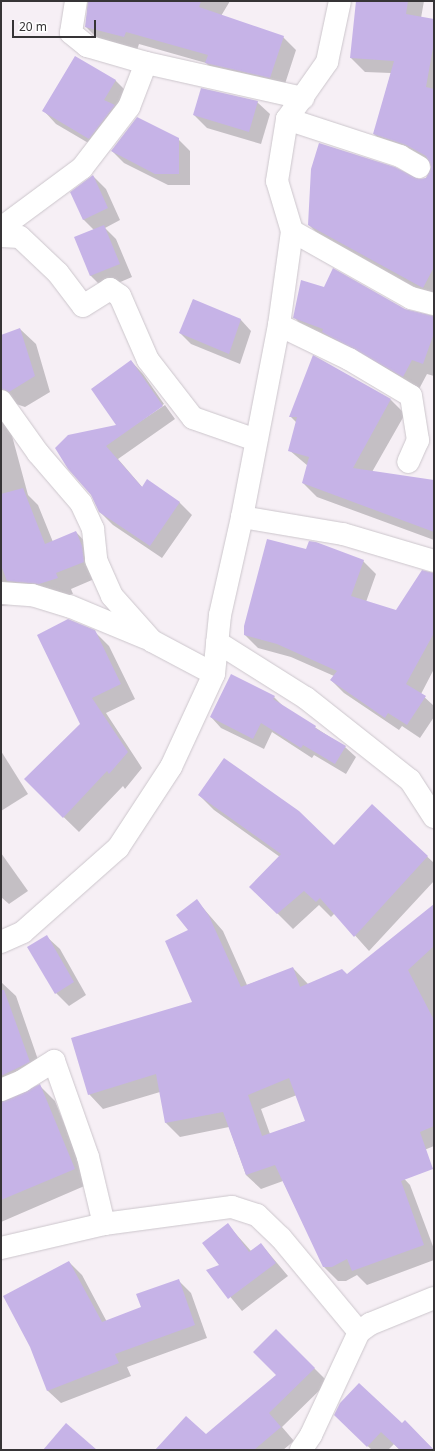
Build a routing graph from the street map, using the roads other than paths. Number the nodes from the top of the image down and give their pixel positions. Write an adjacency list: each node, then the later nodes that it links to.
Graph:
1 (76, 1): 3 (street)
2 (340, 1): 4 (street)
3 (146, 63): 4 (street); 7 (street)
4 (303, 98): 5 (street)
5 (287, 119): 6 (street); 8 (street)
6 (419, 167)
7 (1, 228)
8 (292, 232): 10 (street); 11 (street)
9 (1, 236): 13 (street)
10 (434, 304)
11 (279, 325): 13 (street); 14 (street)
12 (1, 401): 18 (street)
13 (256, 440): 15 (street)
14 (408, 462)
15 (242, 518): 16 (street); 19 (street)
16 (434, 561)
17 (1, 593): 18 (street)
18 (152, 640): 20 (street)
19 (217, 642): 20 (street); 21 (street)
20 (214, 674): 22 (street)
21 (434, 817)
22 (1, 942)
23 (1, 1090): 24 (street)
24 (104, 1224): 25 (street); 27 (street)
25 (1, 1248)
26 (434, 1298): 27 (street)
27 (359, 1332): 28 (street)
28 (301, 1450)

